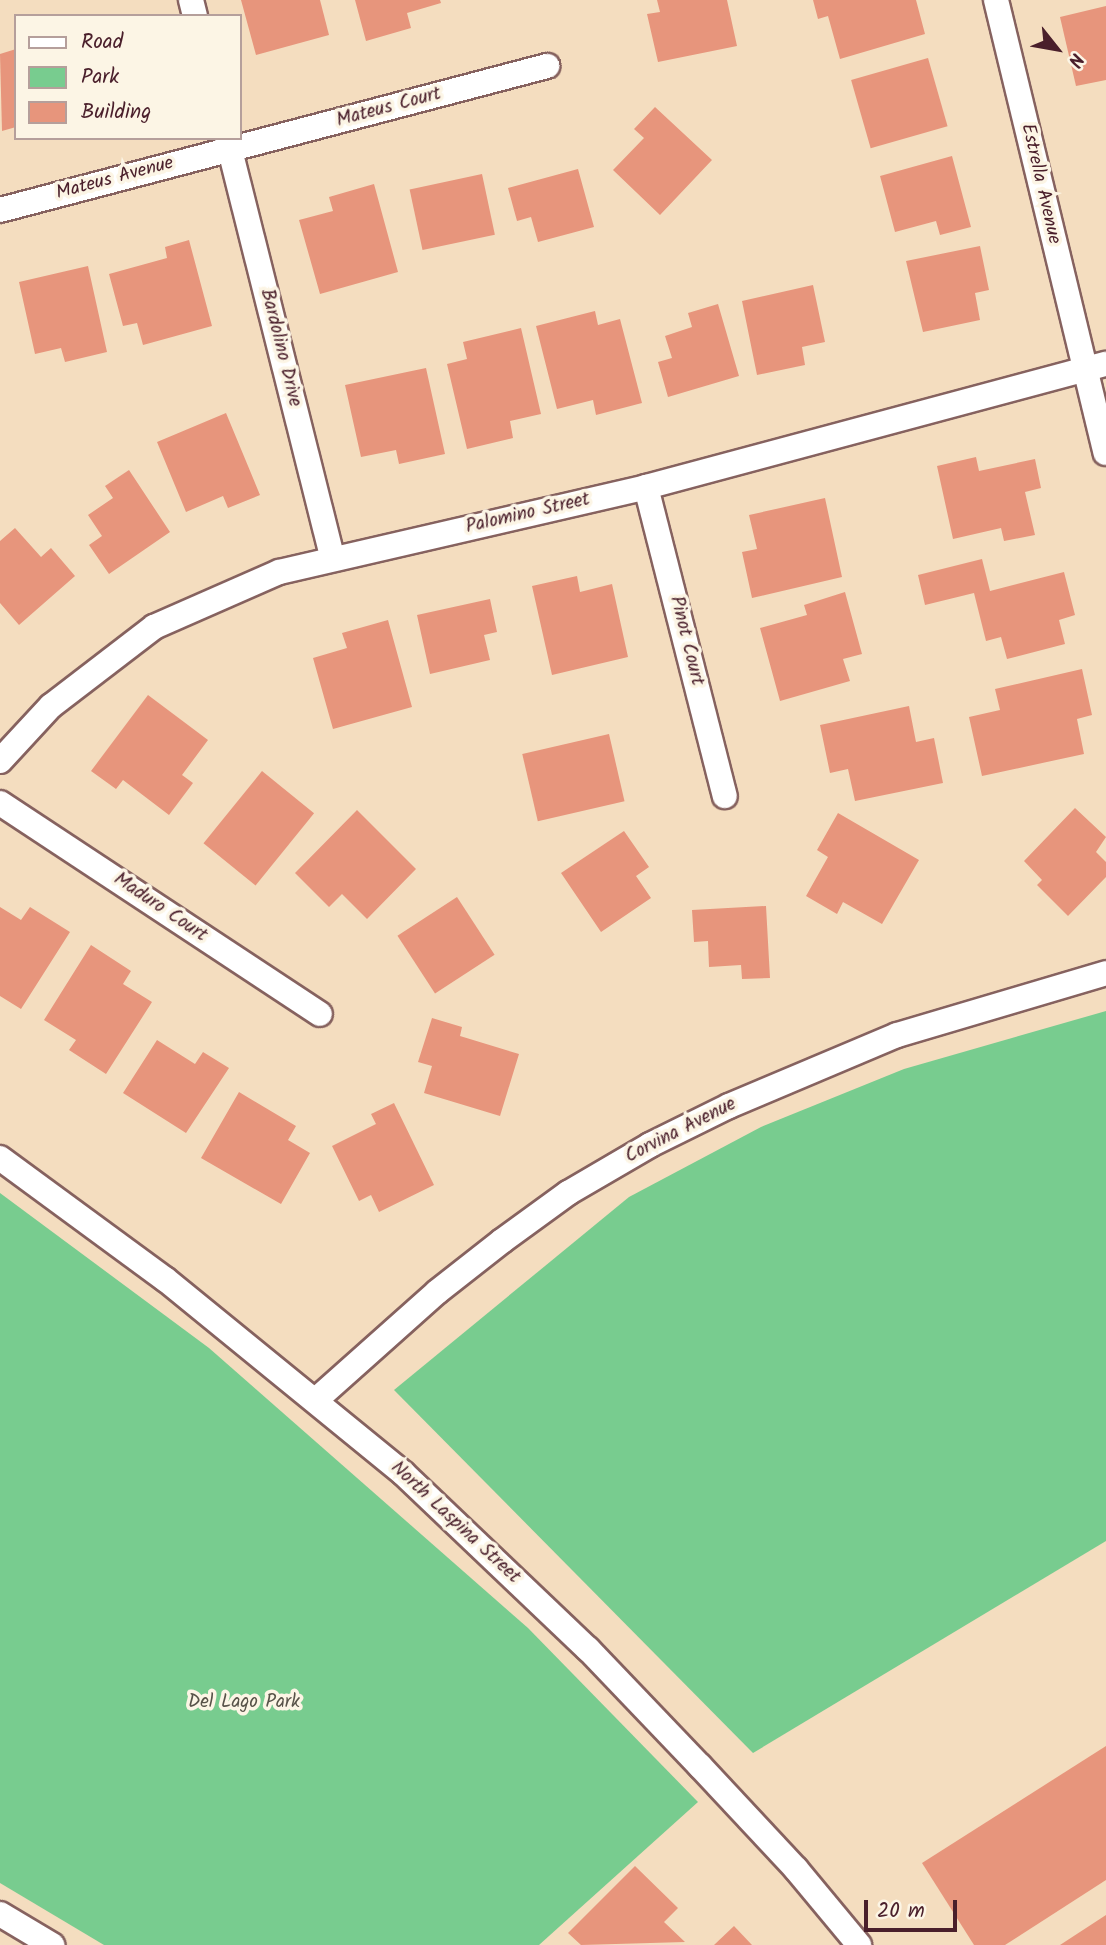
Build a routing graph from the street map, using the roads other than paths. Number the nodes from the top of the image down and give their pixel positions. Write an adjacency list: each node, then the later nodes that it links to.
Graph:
1 (996, 0): 6 (street, Estrella Avenue)
2 (547, 66): 3 (street, Mateus Court)
3 (242, 140)
4 (229, 143): 5 (street, Mateus Avenue); 9 (street, Bardolino Drive)
5 (0, 211)
6 (1095, 366): 7 (street, Estrella Avenue); 8 (street, Palomino Street)
7 (1106, 453)
8 (646, 487): 9 (street, Palomino Street); 11 (street, Pinot Court)
9 (332, 557): 10 (street, Palomino Street)
10 (0, 761)
11 (725, 796)
12 (0, 803): 14 (street, Maduro Court)
13 (1106, 973): 16 (street, Corvina Avenue)
14 (320, 1014)
15 (0, 1158): 16 (street, North Laspina Street)
16 (317, 1399): 19 (street, North Laspina Street)
17 (0, 1914): 18 (street)
18 (52, 1945)
19 (859, 1945)

